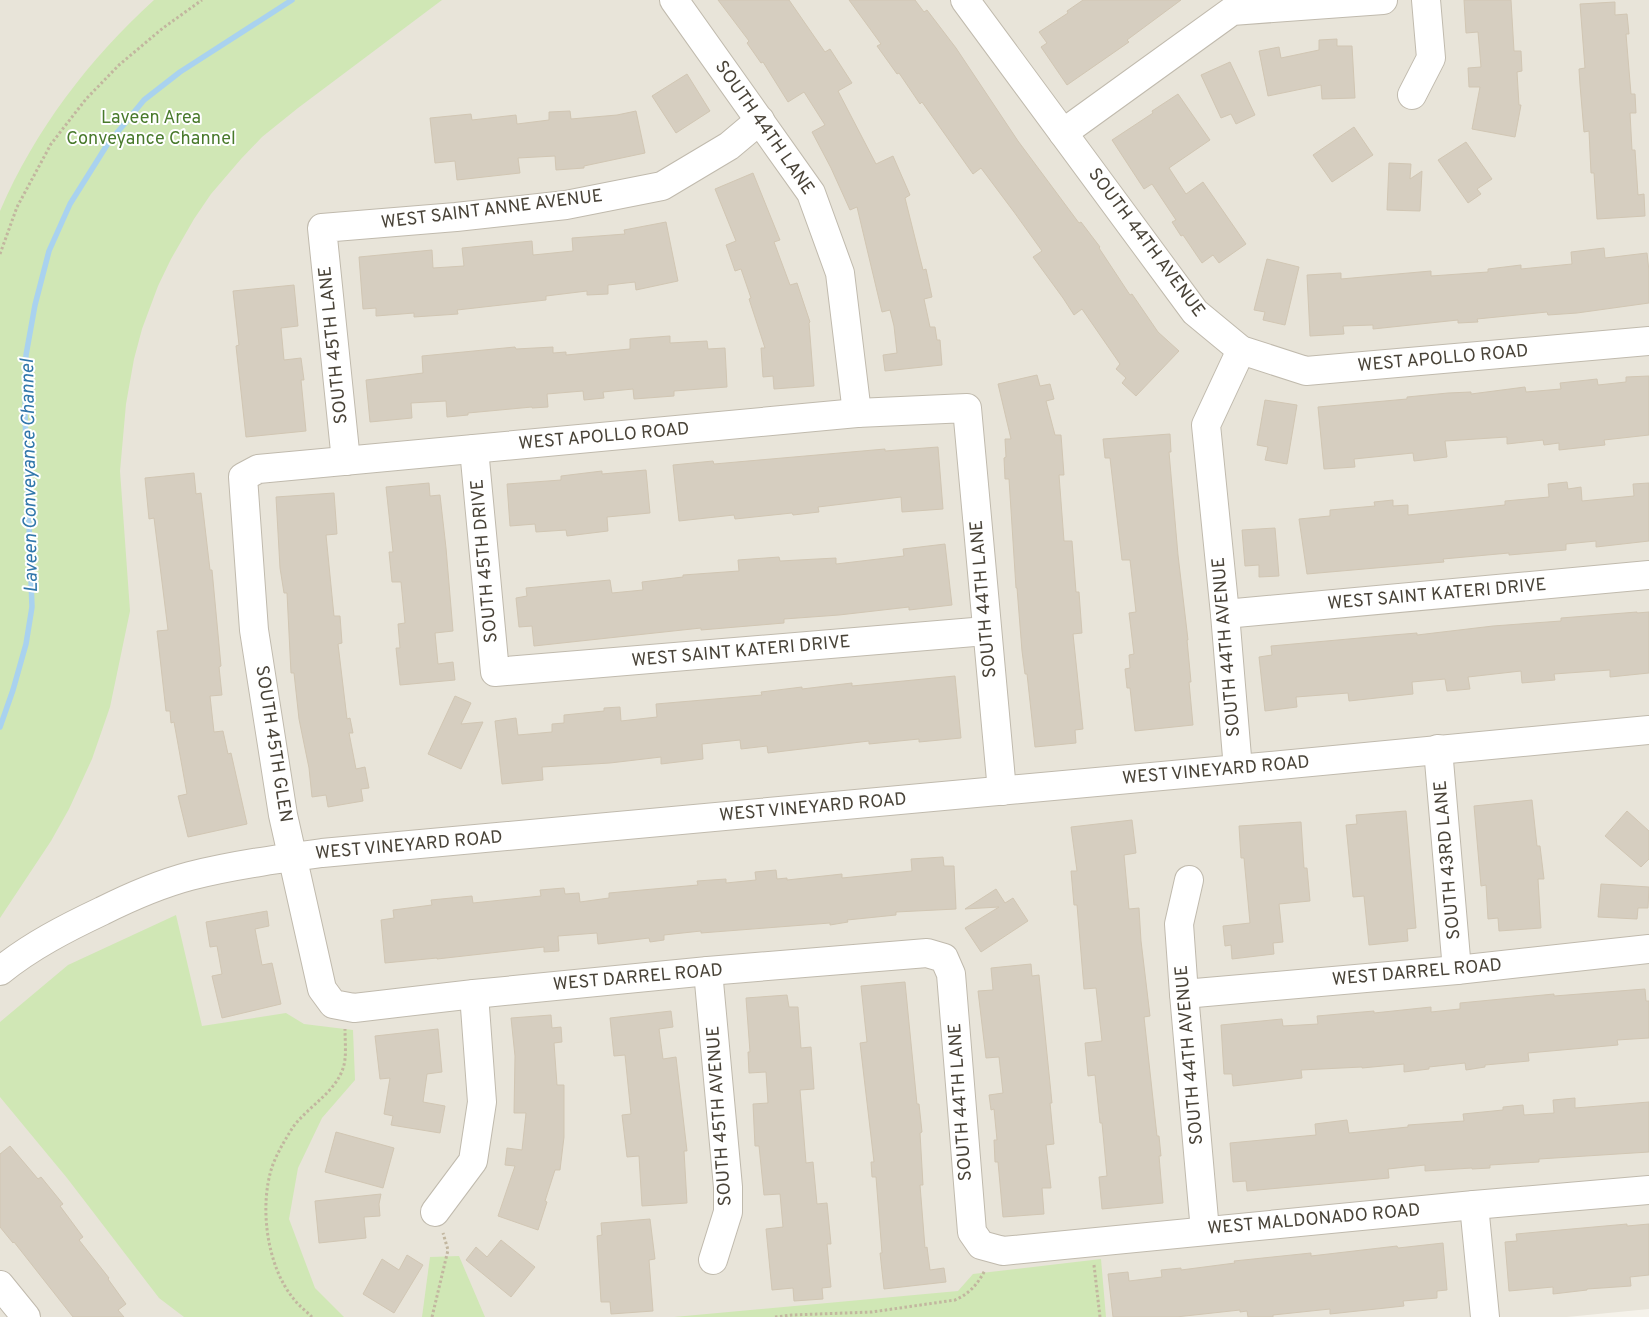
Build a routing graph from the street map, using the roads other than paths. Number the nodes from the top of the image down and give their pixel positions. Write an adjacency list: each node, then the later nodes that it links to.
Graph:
1 (674, 0): 6 (street, SOUTH 44TH LANE)
2 (964, 0): 7 (street, SOUTH 44TH AVENUE)
3 (1383, 0): 7 (street)
4 (1426, 0): 5 (street)
5 (1412, 95)
6 (760, 120): 8 (street, WEST SAINT ANNE AVENUE); 12 (street, SOUTH 44TH LANE)
7 (1063, 133): 10 (street, SOUTH 44TH AVENUE)
8 (322, 228): 14 (street, SOUTH 45TH LANE)
9 (1649, 341): 10 (street, WEST APOLLO ROAD)
10 (1241, 350): 17 (street, SOUTH 44TH AVENUE)
11 (967, 408): 12 (street, WEST APOLLO ROAD); 18 (street, SOUTH 44TH LANE)
12 (857, 413): 13 (street, WEST APOLLO ROAD)
13 (474, 449): 14 (street, WEST APOLLO ROAD); 19 (street, SOUTH 45TH DRIVE)
14 (346, 461): 15 (street, WEST APOLLO ROAD)
15 (243, 477): 24 (street, SOUTH 45TH GLEN)
16 (1649, 575): 17 (street, WEST SAINT KATERI DRIVE)
17 (1225, 614): 22 (street, SOUTH 44TH AVENUE)
18 (986, 631): 19 (street, WEST SAINT KATERI DRIVE); 23 (street, SOUTH 44TH LANE)
19 (495, 672)
20 (1649, 730): 21 (street, WEST VINEYARD ROAD)
21 (1438, 749): 22 (street, WEST VINEYARD ROAD); 28 (street, SOUTH 43RD LANE)
22 (1238, 769): 23 (street, WEST VINEYARD ROAD)
23 (1002, 791): 24 (street, WEST VINEYARD ROAD)
24 (292, 857): 29 (street, WEST VINEYARD ROAD); 33 (street, SOUTH 45TH GLEN)
25 (1189, 880): 32 (street, SOUTH 44TH AVENUE)
26 (1649, 949): 28 (street, WEST DARREL ROAD)
27 (944, 958): 30 (street, WEST DARREL ROAD); 38 (street, SOUTH 44TH LANE)
28 (1458, 970): 32 (street, WEST DARREL ROAD)
29 (0, 971)
30 (708, 971): 31 (street, WEST DARREL ROAD); 39 (street, SOUTH 45TH AVENUE)
31 (474, 994): 33 (street, WEST DARREL ROAD); 36 (street)
32 (1184, 994): 37 (street, SOUTH 44TH AVENUE)
33 (339, 1005)
34 (1649, 1190): 35 (street, WEST MALDONADO ROAD)
35 (1474, 1205): 37 (street, WEST MALDONADO ROAD); 42 (street)
36 (435, 1212)
37 (1205, 1231): 38 (street, WEST MALDONADO ROAD)
38 (988, 1247)
39 (713, 1260)
40 (0, 1285): 41 (street)
41 (26, 1317)
42 (1485, 1317)

